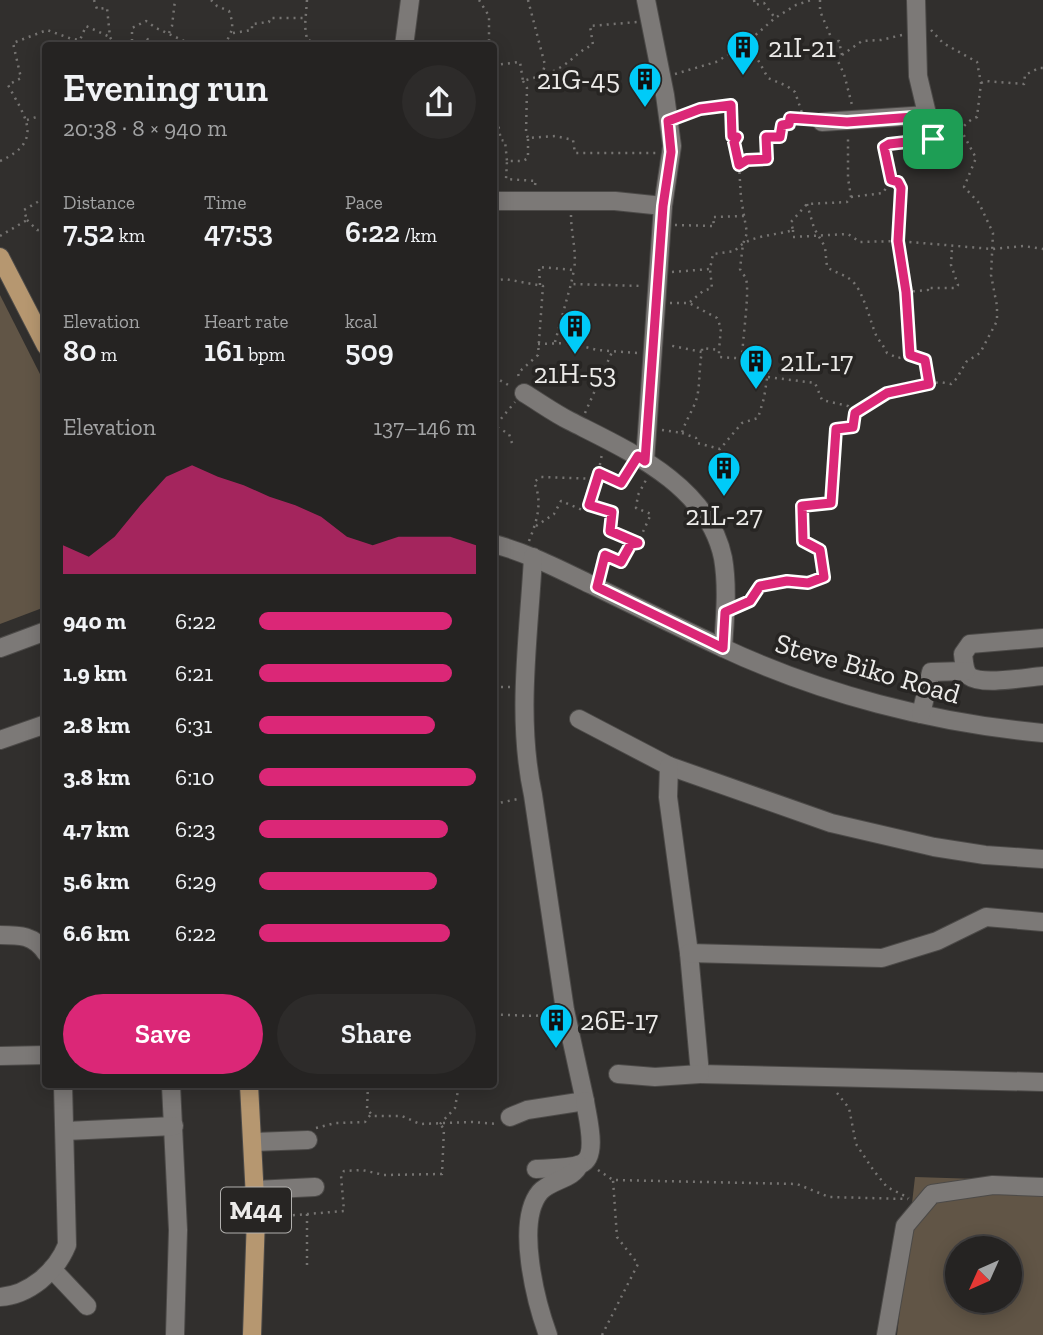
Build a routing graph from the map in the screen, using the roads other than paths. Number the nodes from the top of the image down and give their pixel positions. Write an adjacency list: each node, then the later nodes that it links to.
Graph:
1 (410, 0): 4 (street)
2 (646, 0): 9 (street)
3 (916, 6): 5 (street)
4 (405, 42)
5 (927, 116): 6 (street); 7 (street)
6 (822, 122)
7 (933, 139)
8 (497, 201): 9 (street)
9 (663, 206): 13 (street)
10 (0, 257): 11 (main road)
11 (42, 338)
12 (524, 393): 13 (street)
13 (646, 462): 19 (street)
14 (497, 545): 15 (street, Steve Biko Road)
15 (528, 555): 19 (street, Steve Biko Road); 41 (street)
16 (42, 632): 18 (street)
17 (1043, 638): 20 (street)
18 (0, 648)
19 (723, 648): 22 (street, Steve Biko Road)
20 (966, 671): 21 (street); 22 (street)
21 (1043, 676)
22 (921, 714): 25 (street, Steve Biko Road)
23 (579, 719): 27 (street)
24 (42, 725): 26 (street)
25 (1043, 733)
26 (0, 740)
27 (669, 766): 28 (street); 32 (street)
28 (1043, 859)
29 (1043, 922): 32 (street)
30 (0, 935): 31 (street)
31 (42, 948)
32 (689, 953): 36 (street)
33 (42, 1055): 34 (street)
34 (0, 1056)
35 (618, 1074): 36 (street)
36 (699, 1074): 37 (street)
37 (1043, 1082)
38 (63, 1088): 44 (street)
39 (172, 1088): 43 (street)
40 (253, 1088): 46 (main road, M44)
41 (585, 1101): 42 (street); 47 (street)
42 (510, 1116)
43 (174, 1126): 44 (street); 55 (street)
44 (66, 1131): 52 (street)
45 (308, 1140): 46 (street)
46 (253, 1142): 51 (main road, M44)
47 (582, 1163): 48 (street); 57 (street)
48 (536, 1169)
49 (315, 1187): 51 (street)
50 (1043, 1187): 58 (street)
51 (255, 1191): 56 (main road, M44)
52 (52, 1269): 53 (street); 54 (street)
53 (0, 1297)
54 (87, 1306)
55 (175, 1335)
56 (252, 1335)
57 (548, 1335)
58 (886, 1335)

